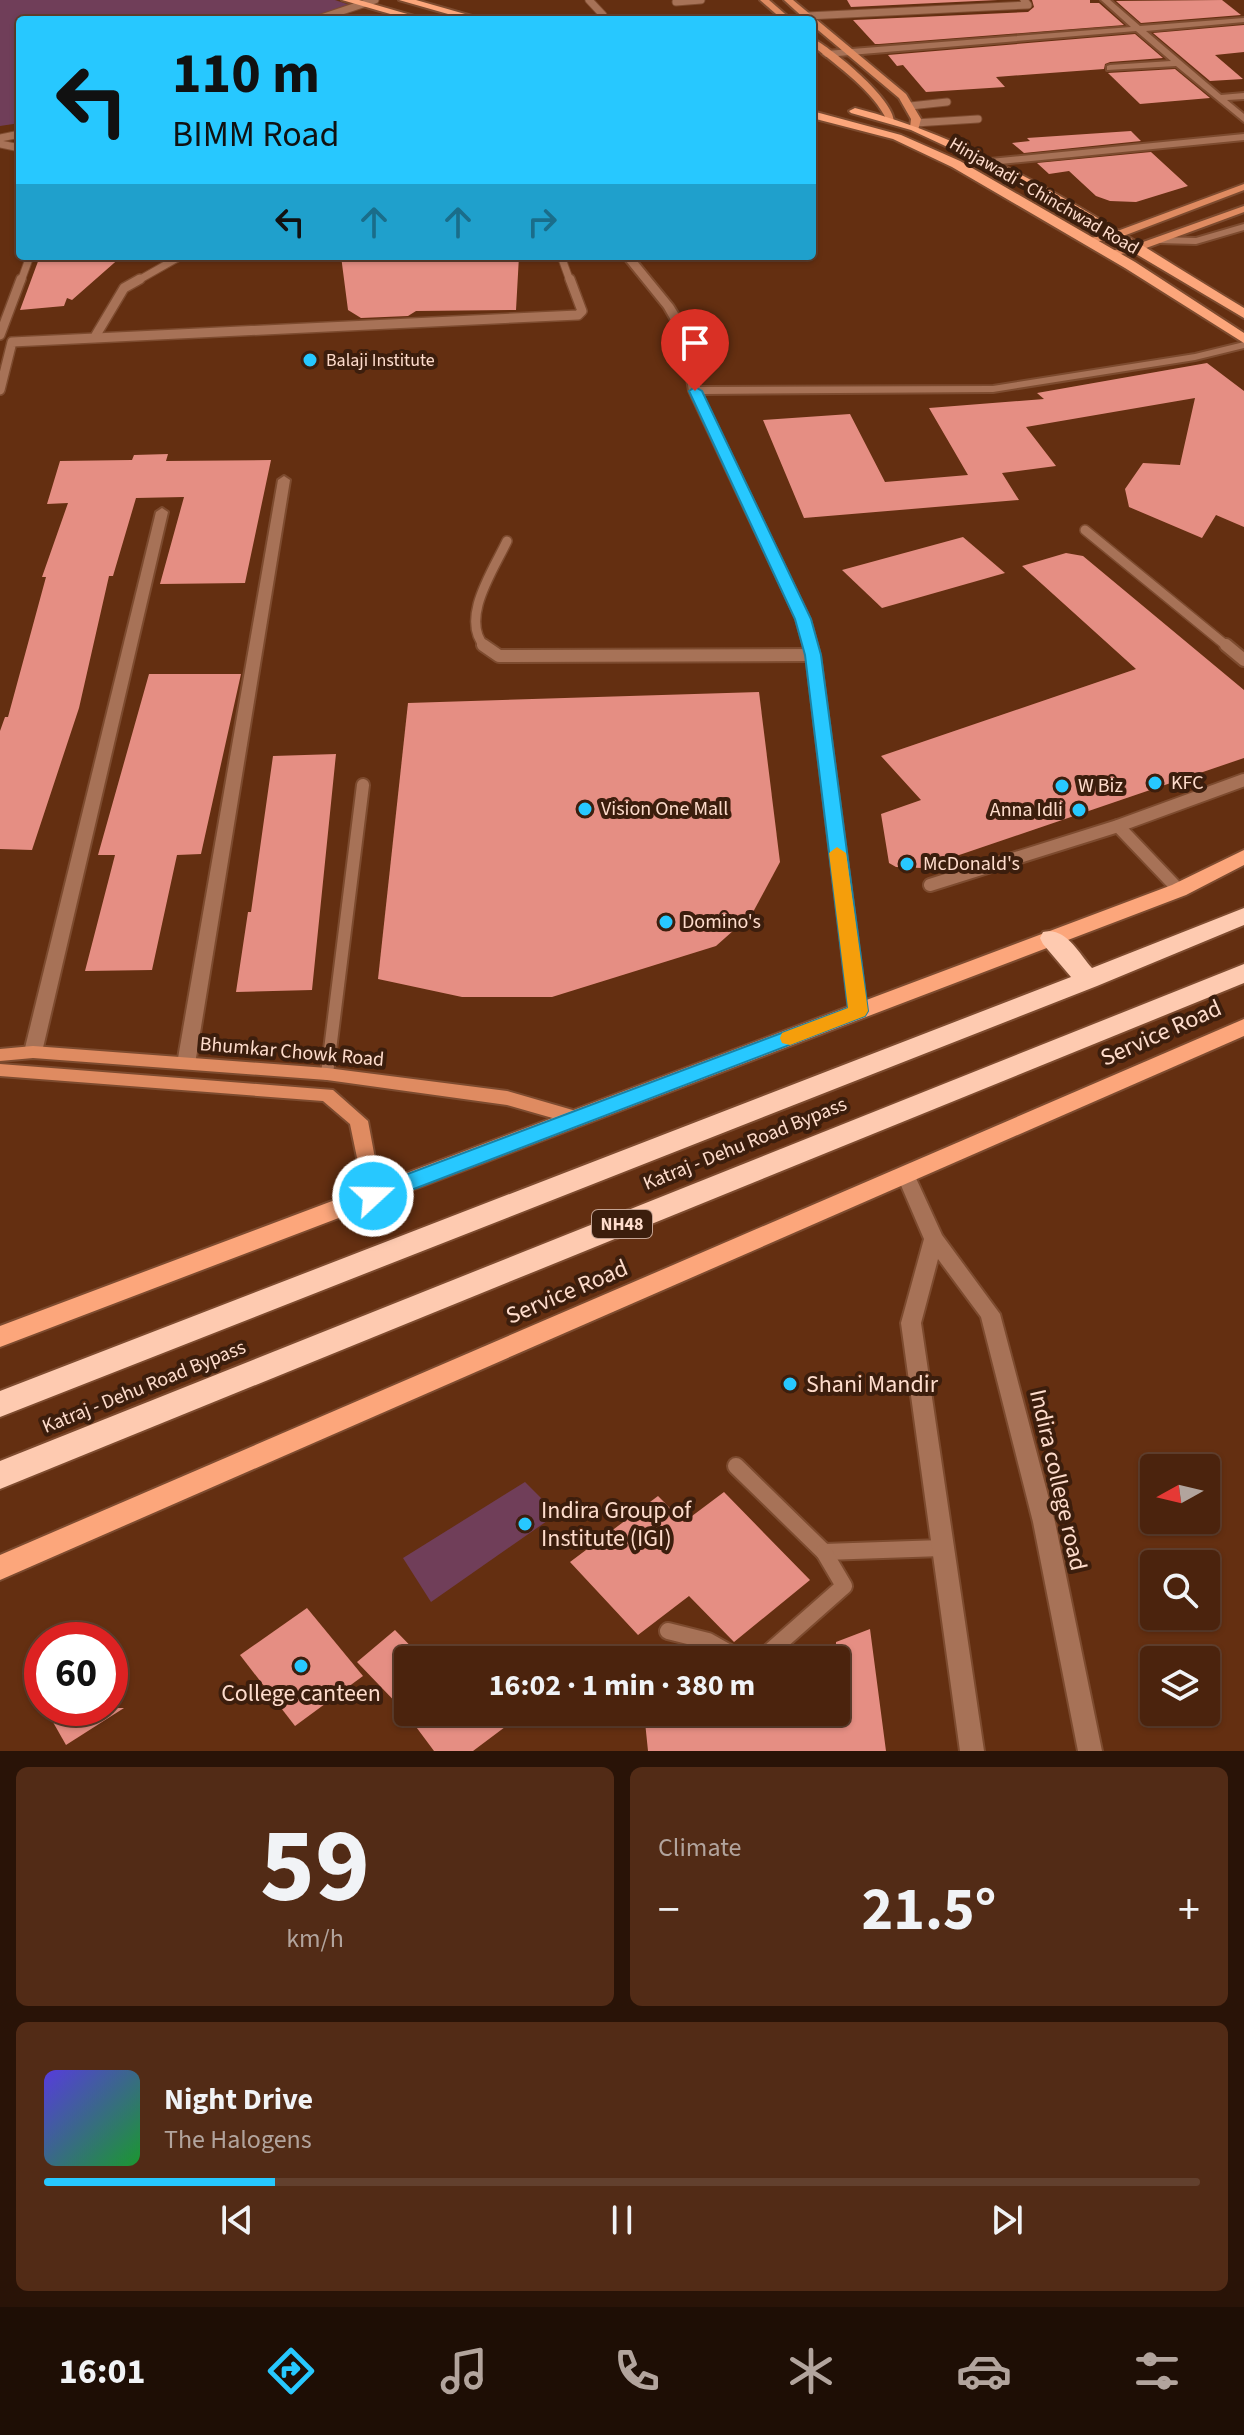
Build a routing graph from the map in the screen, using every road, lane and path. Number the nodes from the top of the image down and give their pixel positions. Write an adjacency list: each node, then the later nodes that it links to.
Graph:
1 (347, 0): 11 (main road)
2 (375, 0): 11 (lane)
3 (404, 0): 14 (main road)
4 (589, 0): 15 (lane)
5 (701, 0): 10 (lane)
6 (764, 0): 16 (street)
7 (788, 0): 17 (street)
8 (1024, 0): 18 (lane)
9 (1105, 0): 21 (street)
10 (676, 2)
11 (361, 5): 12 (lane); 13 (main road)
12 (327, 16)
13 (406, 16)
14 (466, 16)
15 (603, 16)
16 (783, 16)
17 (807, 16)
18 (816, 19)
19 (1244, 20): 21 (street)
20 (816, 24): 23 (street)
21 (1138, 29): 23 (street); 25 (street)
22 (816, 45): 24 (street)
23 (849, 52): 24 (street); 32 (street)
24 (826, 54): 37 (street)
25 (1177, 63): 26 (street); 28 (street)
26 (1110, 68)
27 (1244, 96): 28 (street)
28 (1219, 98): 36 (street)
29 (816, 101): 31 (main road)
30 (947, 102): 32 (lane)
31 (825, 103)
32 (910, 106): 38 (street)
33 (838, 107): 37 (main road, Hinjawadi - Chinchwad Road)
34 (816, 115): 45 (main road, Hinjawadi - Chinchwad Road)
35 (978, 119): 38 (lane)
36 (1244, 119)
37 (891, 120): 38 (main road, Hinjawadi - Chinchwad Road)
38 (915, 125): 40 (main road, Hinjawadi - Chinchwad Road)
39 (1244, 137): 40 (street)
40 (990, 162): 44 (main road, Hinjawadi - Chinchwad Road)
41 (1244, 187): 44 (street)
42 (1244, 209): 46 (street)
43 (1244, 227): 46 (street)
44 (1114, 236): 45 (street); 47 (main road, Hinjawadi - Chinchwad Road)
45 (1087, 240): 48 (main road, Hinjawadi - Chinchwad Road)
46 (1158, 240): 47 (street)
47 (1134, 249): 48 (street); 53 (main road, Hinjawadi - Chinchwad Road)
48 (1108, 253): 57 (main road, Hinjawadi - Chinchwad Road)
49 (28, 260): 54 (lane)
50 (174, 260): 55 (lane)
51 (563, 260): 55 (lane)
52 (630, 260): 60 (street)
53 (1244, 314)
54 (0, 335)
55 (96, 335): 56 (lane)
56 (12, 342): 58 (lane); 59 (lane)
57 (1244, 342): 60 (street)
58 (0, 344)
59 (0, 390)
60 (695, 391): 65 (street)
61 (284, 480): 81 (street)
62 (162, 512): 79 (street)
63 (1085, 530): 66 (lane)
64 (507, 541): 65 (lane)
65 (813, 655): 77 (street)
66 (1244, 660)
67 (1244, 780): 69 (lane)
68 (363, 785): 83 (lane)
69 (1118, 826): 71 (lane); 72 (lane)
70 (1244, 856): 72 (main road)
71 (930, 885)
72 (1179, 890): 74 (main road)
73 (1244, 916): 76 (highway, Katraj - Dehu Road Bypass)
74 (1052, 938): 76 (highway); 77 (main road)
75 (1244, 973): 92 (highway, Katraj - Dehu Road Bypass / NH48)
76 (1088, 980): 90 (highway, Katraj - Dehu Road Bypass)
77 (858, 1011): 85 (main road)
78 (1244, 1027): 86 (main road, Service Road)
79 (33, 1052): 80 (street, Bhumkar Chowk Road); 81 (street, Bhumkar Chowk Road)
80 (0, 1055)
81 (186, 1064): 83 (street, Bhumkar Chowk Road)
82 (0, 1070): 84 (street, Bhumkar Chowk Road)
83 (327, 1074): 84 (street); 85 (street, Bhumkar Chowk Road)
84 (327, 1095): 87 (street, Bhumkar Chowk Road)
85 (577, 1118): 87 (main road)
86 (906, 1176): 88 (street, Indira college road); 95 (main road, Service Road)
87 (373, 1196): 89 (main road)
88 (934, 1239): 93 (street); 98 (street, Indira college road)
89 (0, 1337)
90 (0, 1404)
91 (736, 1466): 94 (lane)
92 (0, 1475)
93 (942, 1548): 94 (lane); 97 (street)
94 (824, 1552): 96 (lane)
95 (0, 1568)
96 (668, 1631)
97 (972, 1751)
98 (1090, 1751)

